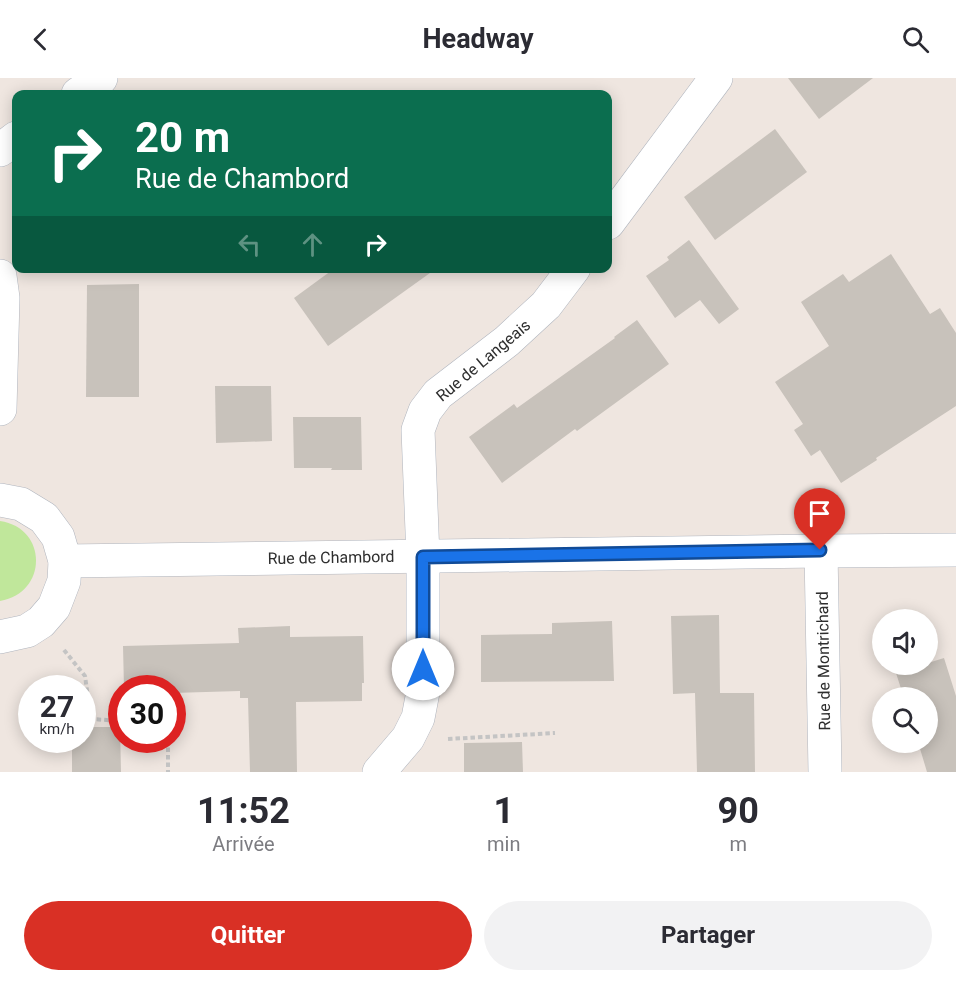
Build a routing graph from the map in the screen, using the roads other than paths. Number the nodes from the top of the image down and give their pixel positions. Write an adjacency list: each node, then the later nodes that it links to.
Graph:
1 (101, 78): 3 (street)
2 (716, 78): 4 (street)
3 (84, 90)
4 (612, 218)
5 (569, 273): 11 (street, Rue de Langeais)
6 (0, 276): 7 (street)
7 (0, 410)
8 (0, 500): 12 (street)
9 (820, 550): 10 (street, Rue de Chambord); 11 (street, Rue de Chambord); 15 (street, Rue de Montrichard)
10 (956, 550)
11 (423, 557): 12 (street, Rue de Chambord); 14 (street, Rue de Langeais)
12 (65, 561): 13 (street)
13 (0, 637)
14 (379, 772)
15 (825, 772)

